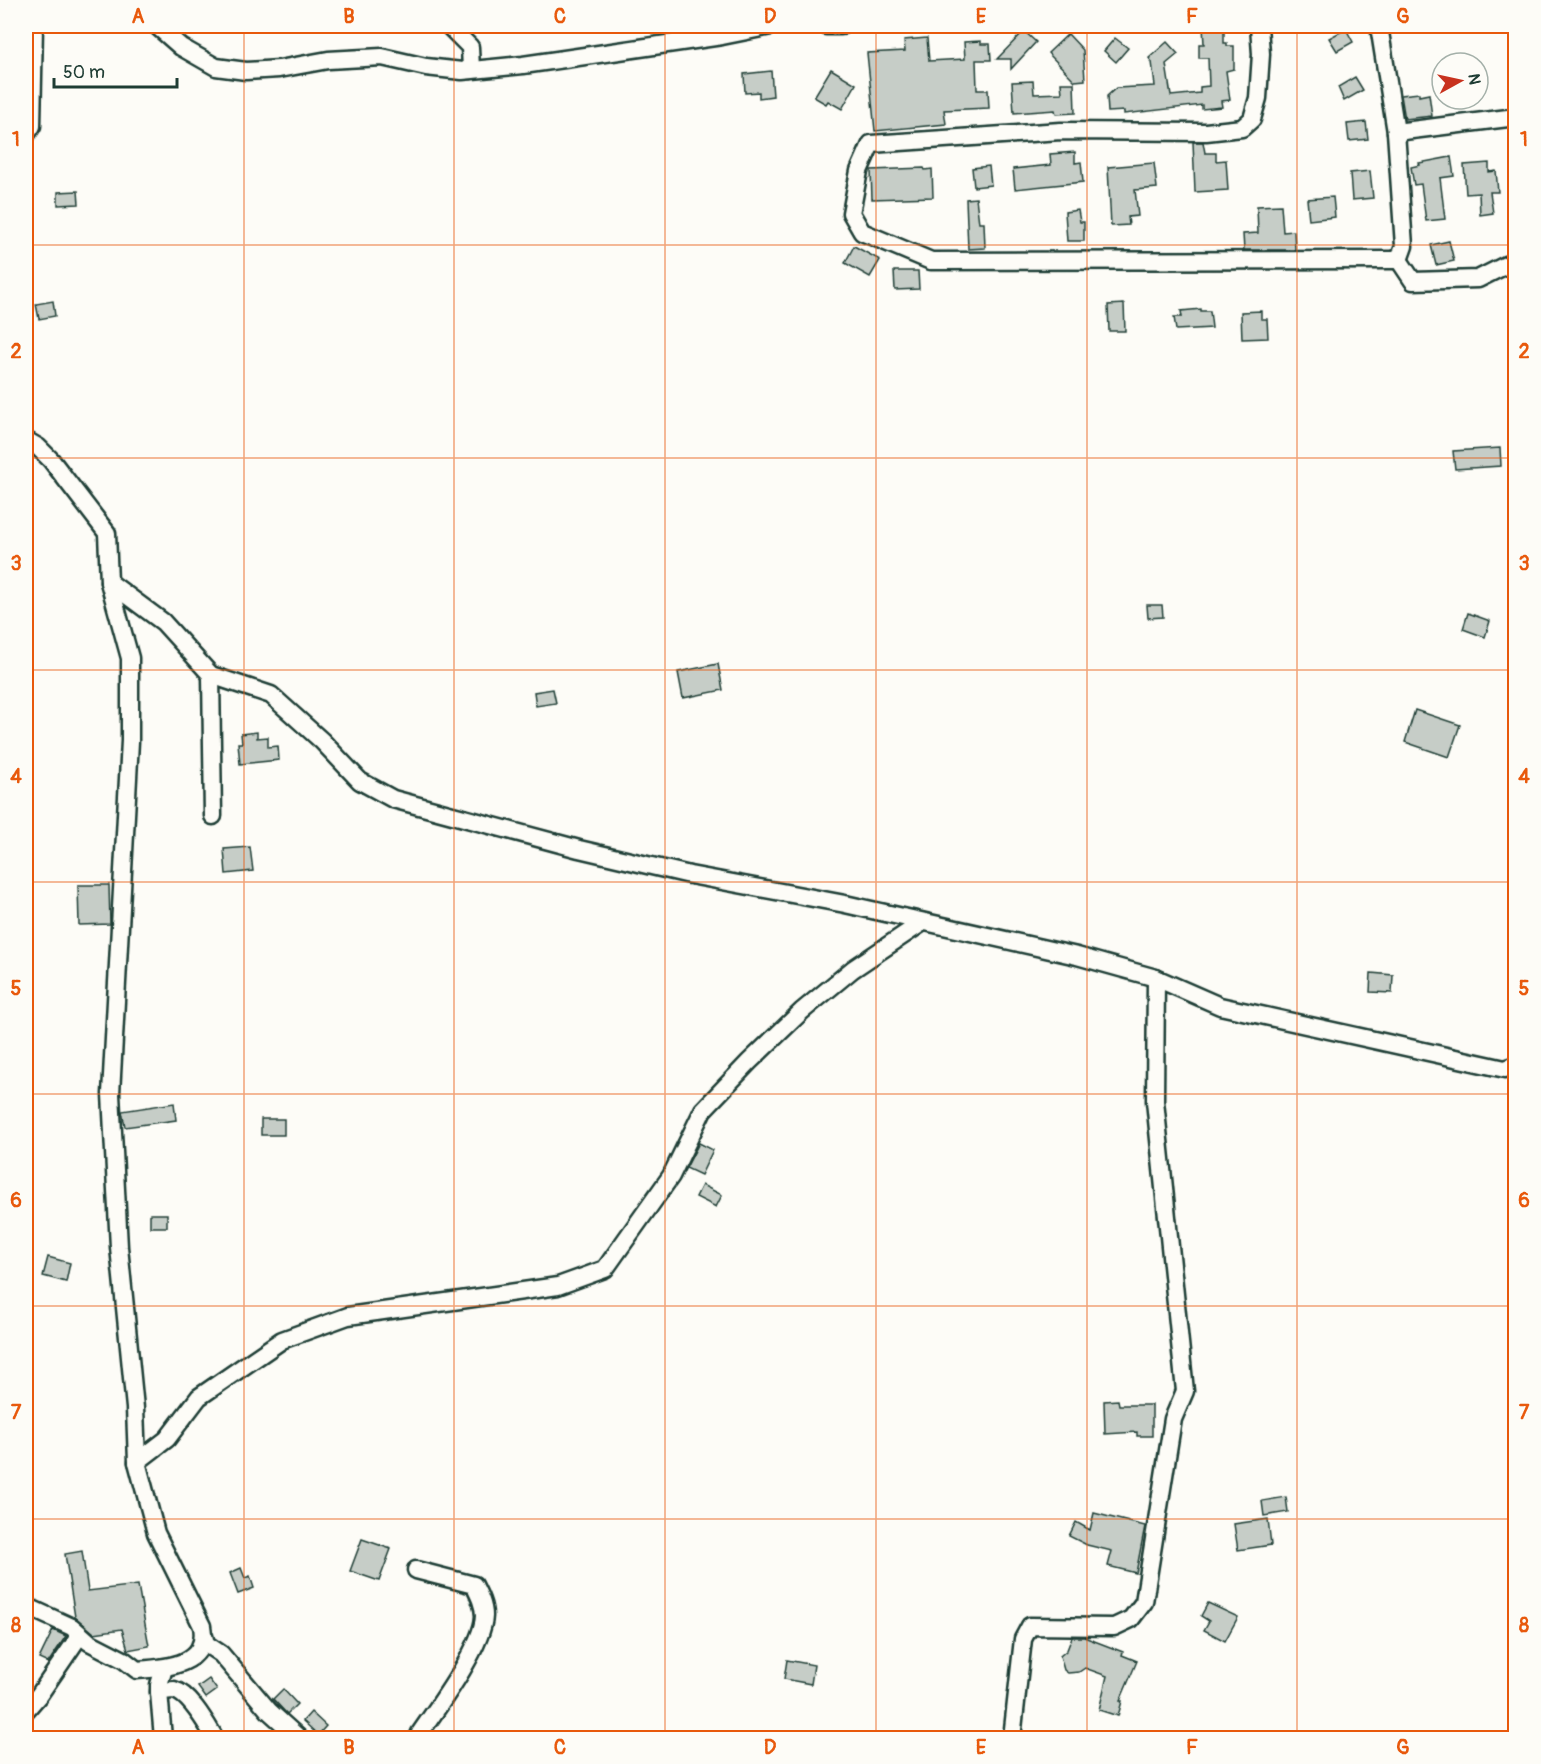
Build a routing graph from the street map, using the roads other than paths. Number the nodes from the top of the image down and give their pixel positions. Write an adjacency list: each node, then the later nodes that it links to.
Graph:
1 (34, 26): 12 (street)
2 (157, 26): 9 (street)
3 (449, 26): 9 (street)
4 (771, 26): 9 (street)
5 (826, 26): 6 (street)
6 (842, 26)
7 (1258, 26): 13 (street)
8 (1379, 26): 11 (street)
9 (471, 70)
10 (1515, 117): 11 (street)
11 (1396, 132): 13 (street)
12 (26, 135)
13 (1399, 260): 14 (street)
14 (1515, 260)
15 (26, 441): 16 (street)
16 (108, 582): 17 (street); 22 (street)
17 (211, 675): 18 (street); 19 (street)
18 (213, 816)
19 (924, 922): 20 (street); 22 (street)
20 (1156, 978): 21 (street); 34 (street)
21 (1512, 1068)
22 (137, 1462): 26 (street)
23 (416, 1570): 33 (street)
24 (26, 1606): 25 (street)
25 (80, 1635): 27 (street); 29 (street)
26 (204, 1636): 27 (street); 32 (street)
27 (164, 1668): 28 (street)
28 (159, 1692): 30 (street); 31 (street)
29 (26, 1710)
30 (163, 1738)
31 (215, 1738)
32 (299, 1738)
33 (418, 1738)
34 (1012, 1738)

